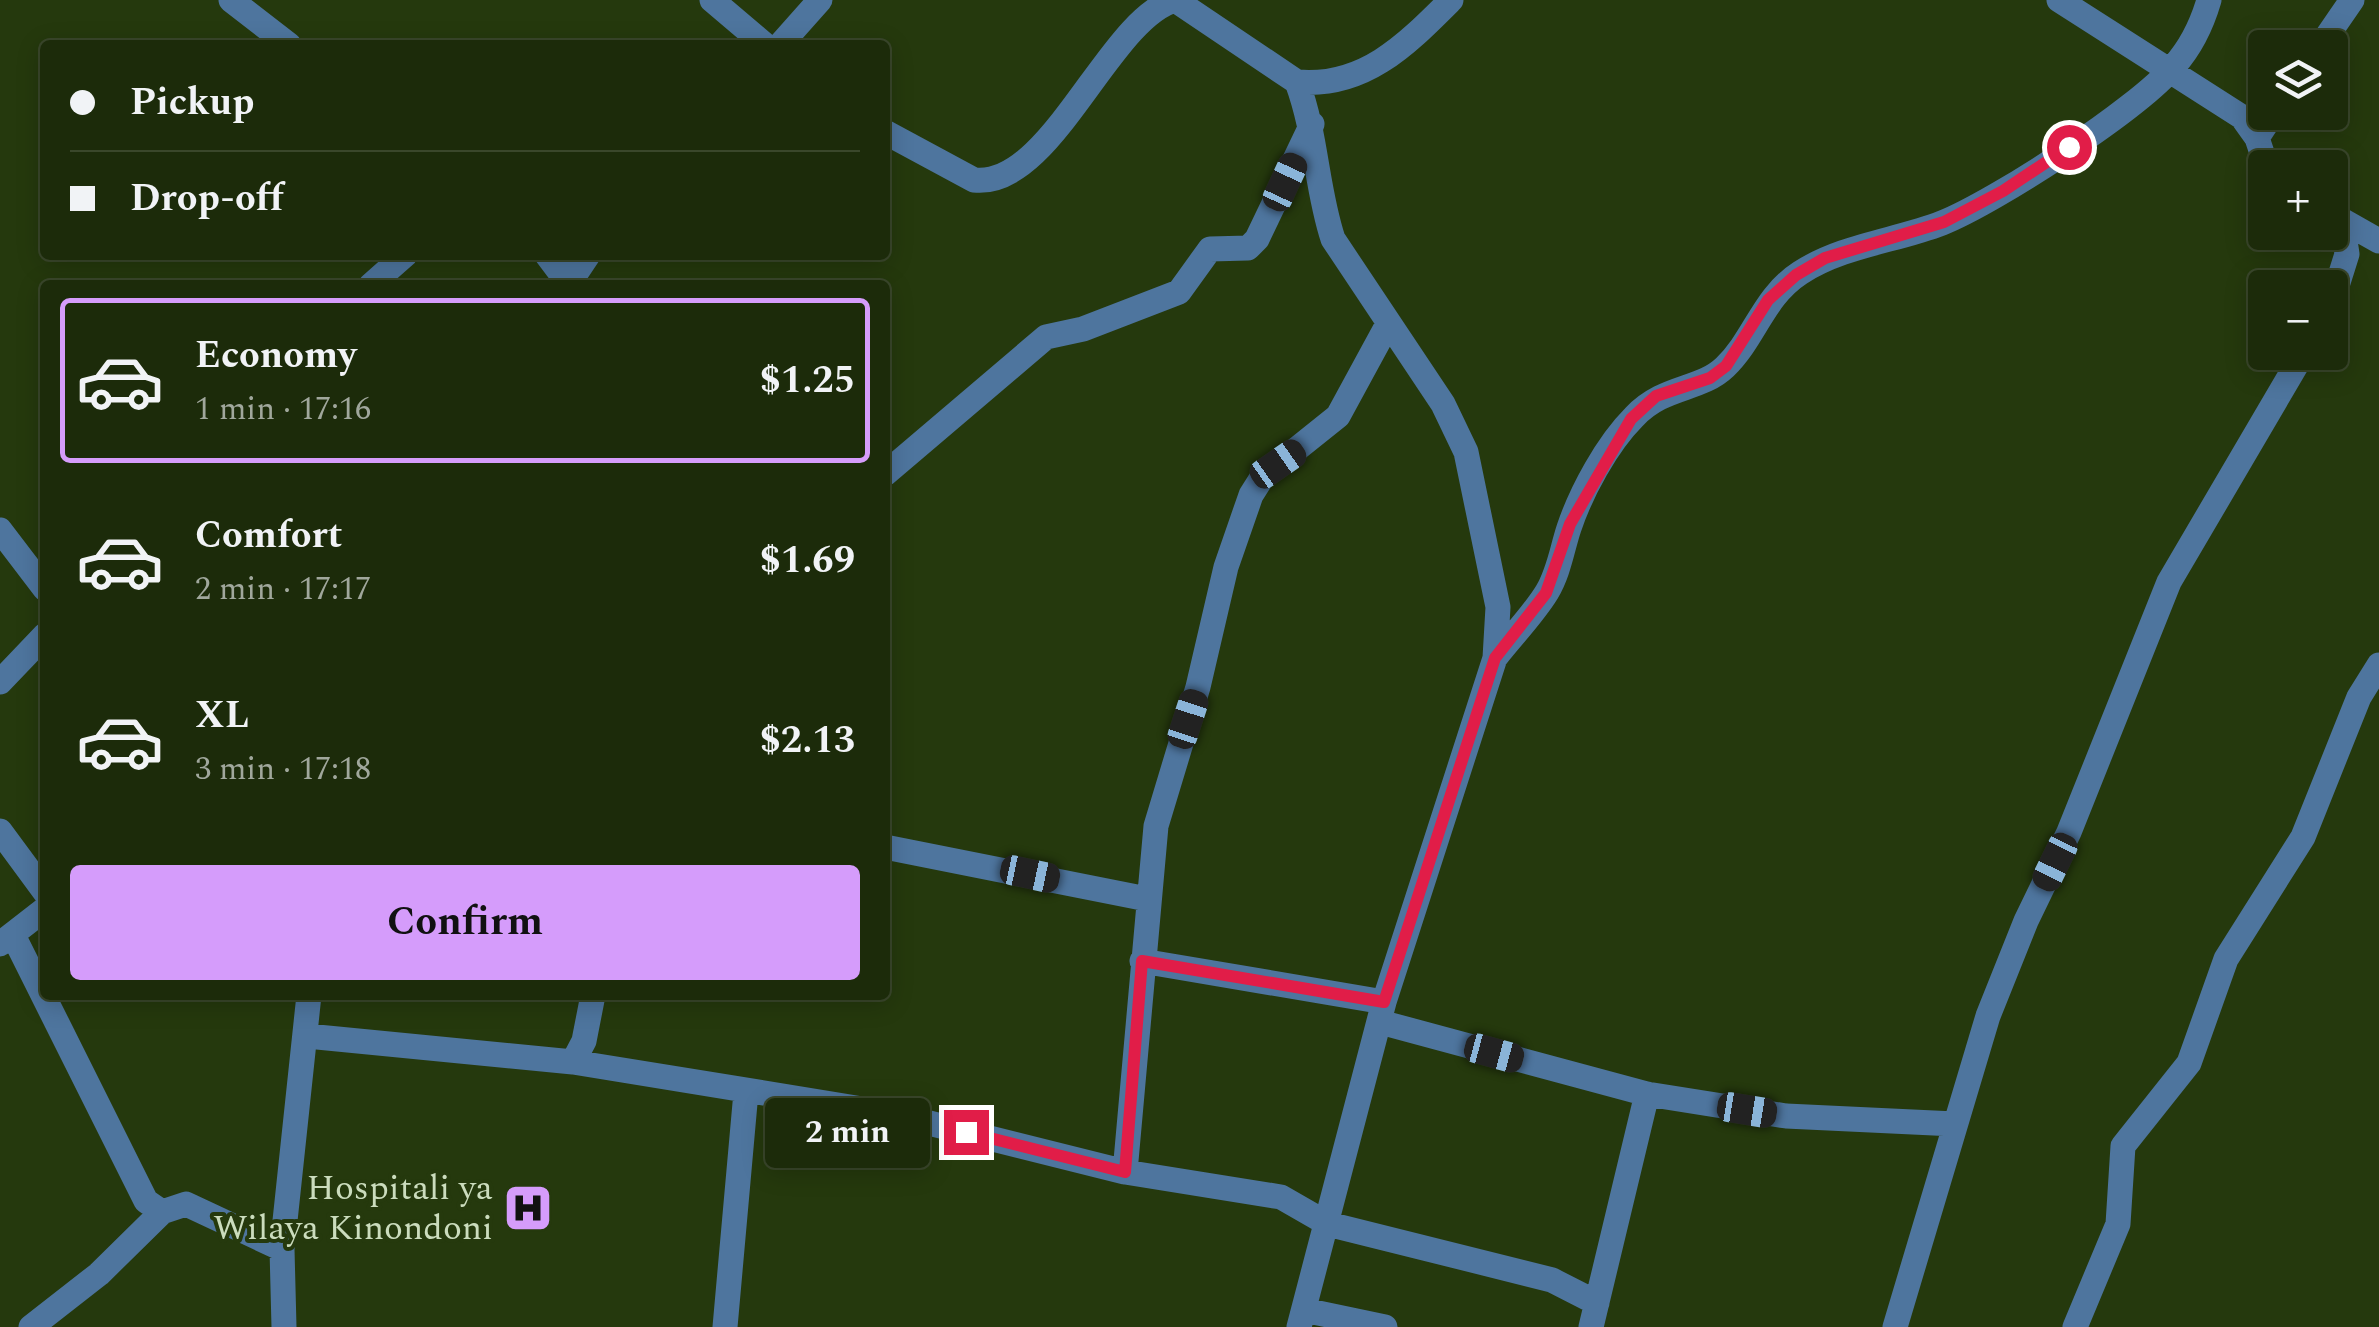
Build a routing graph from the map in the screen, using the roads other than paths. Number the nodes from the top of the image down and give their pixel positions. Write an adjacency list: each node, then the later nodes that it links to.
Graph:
1 (231, 0): 10 (street)
2 (712, 0): 11 (street)
3 (820, 0): 12 (street)
4 (1175, 0): 14 (street); 17 (street)
5 (1451, 0): 14 (street)
6 (2059, 0): 13 (street)
7 (2210, 0): 13 (street)
8 (2352, 0): 9 (street)
9 (2331, 30)
10 (283, 40)
11 (759, 40)
12 (784, 40)
13 (2172, 70): 18 (street); 34 (street)
14 (1297, 82): 15 (street)
15 (1312, 124): 28 (street); 30 (street)
16 (2262, 130): 18 (street)
17 (890, 135)
18 (2257, 138): 19 (street)
19 (2261, 150)
20 (2348, 224): 21 (street)
21 (2379, 241)
22 (2379, 252): 25 (street)
23 (399, 260): 26 (street)
24 (550, 260): 27 (street)
25 (2348, 273)
26 (377, 280)
27 (565, 280)
28 (1388, 324): 34 (street); 40 (street)
29 (2293, 370): 51 (street)
30 (890, 470)
31 (0, 530): 32 (street)
32 (40, 582)
33 (40, 640): 36 (street)
34 (1495, 658): 46 (street)
35 (2379, 665): 63 (street)
36 (0, 682)
37 (0, 831): 39 (street)
38 (890, 847): 40 (street)
39 (40, 885)
40 (1146, 899): 43 (street)
41 (40, 912): 42 (street)
42 (6, 940): 53 (street)
43 (1142, 961): 46 (street); 52 (street)
44 (310, 1000): 47 (street)
45 (592, 1000): 48 (street)
46 (1382, 1012): 50 (street); 54 (street)
47 (307, 1036): 48 (street); 55 (street)
48 (573, 1062): 49 (street)
49 (746, 1092): 52 (street); 60 (street)
50 (1647, 1094): 51 (street); 56 (street)
51 (1954, 1124): 62 (street)
52 (1125, 1172): 54 (street)
53 (162, 1212): 55 (street); 58 (street)
54 (1328, 1224): 56 (street); 57 (street)
55 (282, 1249): 59 (street)
56 (1594, 1315)
57 (1302, 1318): 61 (street)
58 (32, 1327)
59 (284, 1327)
60 (725, 1327)
61 (1386, 1327)
62 (1895, 1327)
63 (2074, 1327)

